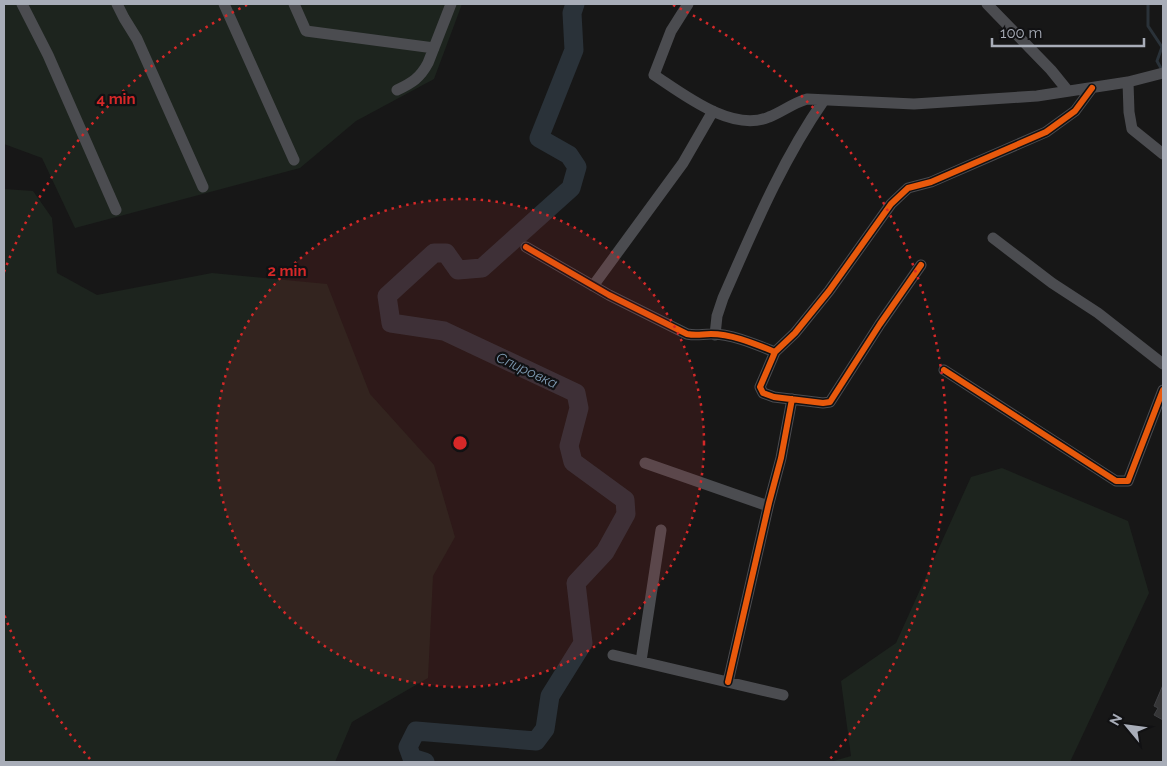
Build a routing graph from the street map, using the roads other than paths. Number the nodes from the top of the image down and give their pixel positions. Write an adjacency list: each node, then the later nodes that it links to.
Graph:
1 (22, 4): 19 (street)
2 (117, 4): 18 (street)
3 (224, 4): 17 (street)
4 (294, 4): 8 (street)
5 (451, 4): 8 (street)
6 (688, 4): 15 (street)
7 (987, 4): 13 (street)
8 (434, 48): 12 (street)
9 (1163, 73): 10 (street)
10 (1128, 82): 11 (street); 16 (street)
11 (1092, 88): 13 (street); 25 (street)
12 (396, 90)
13 (1068, 92): 14 (street)
14 (824, 100): 15 (street); 24 (street)
15 (713, 111): 23 (street)
16 (1163, 154)
17 (294, 160)
18 (203, 186)
19 (116, 210)
20 (993, 238): 26 (street)
21 (526, 247): 23 (street)
22 (921, 265): 29 (street)
23 (593, 286): 24 (street)
24 (715, 335): 25 (street)
25 (775, 352): 29 (street)
26 (1163, 364)
27 (944, 370): 28 (street)
28 (1163, 390)
29 (792, 400): 31 (street)
30 (645, 463): 31 (street)
31 (768, 506): 35 (street)
32 (661, 530): 34 (street)
33 (613, 655): 34 (street)
34 (641, 661): 35 (street)
35 (728, 682): 36 (street)
36 (784, 695)

